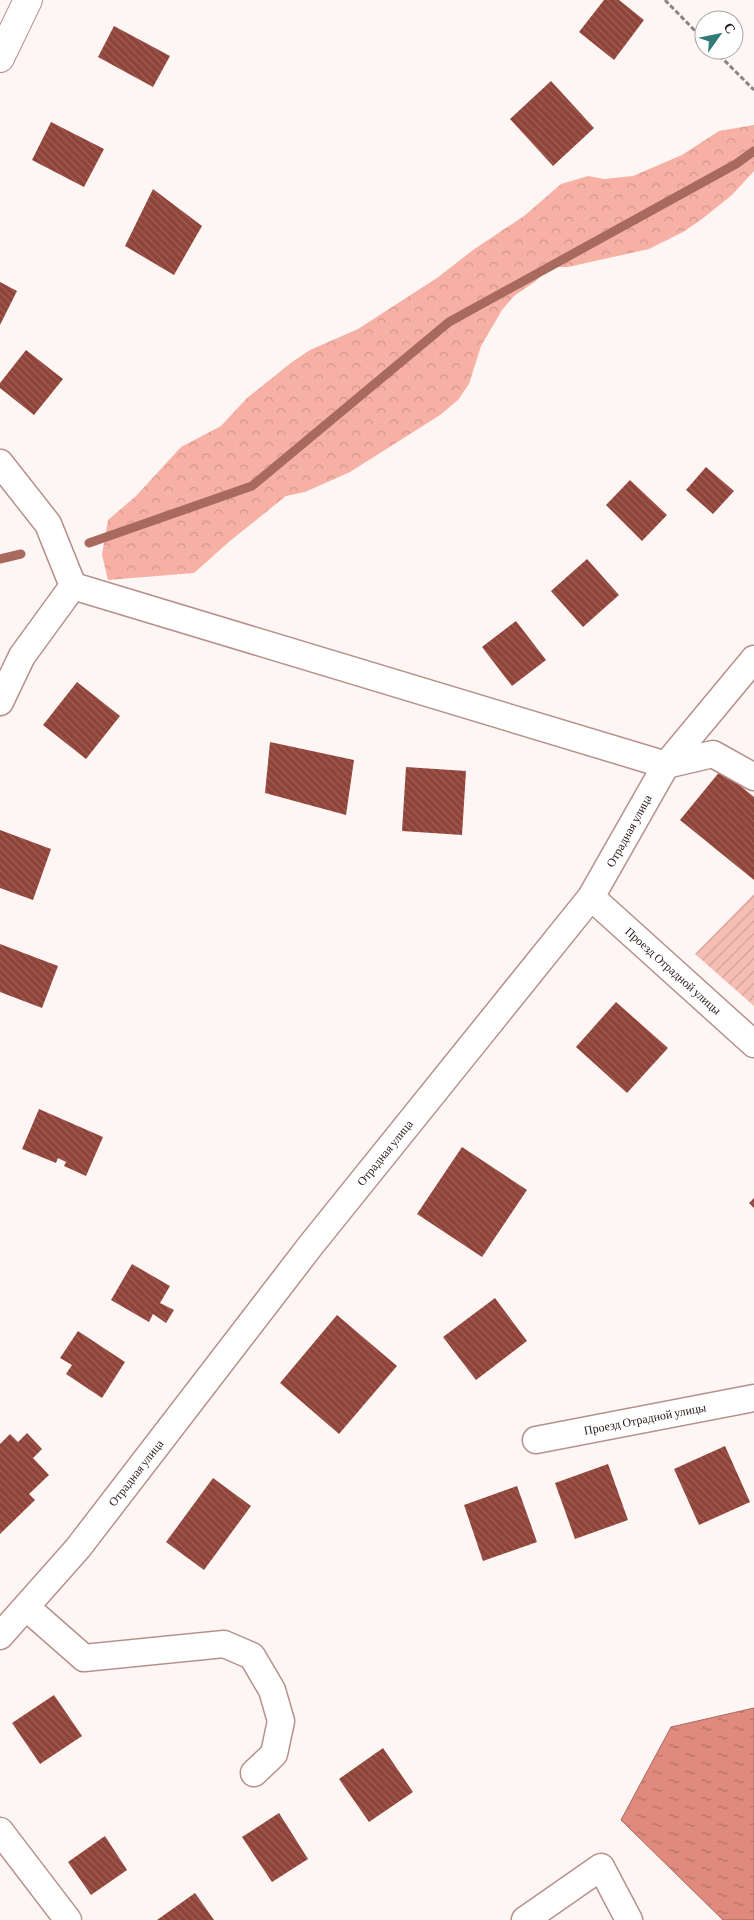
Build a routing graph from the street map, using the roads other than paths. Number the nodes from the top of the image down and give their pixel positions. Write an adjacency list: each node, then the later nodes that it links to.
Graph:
1 (28, 0): 2 (street)
2 (0, 58)
3 (0, 463): 4 (street)
4 (74, 586): 6 (street); 7 (street)
5 (754, 659): 7 (street, Отрадная улица)
6 (0, 702)
7 (666, 765): 8 (street); 9 (street, Отрадная улица)
8 (754, 778)
9 (591, 897): 10 (street, Проезд Отрадной улицы); 13 (street, Отрадная улица)
10 (754, 1044)
11 (754, 1398): 12 (street, Проезд Отрадной улицы)
12 (536, 1440)
13 (26, 1607): 14 (street, Отрадная улица); 15 (street)
14 (0, 1636)
15 (254, 1773)
16 (0, 1831): 17 (street)
17 (68, 1920)
18 (525, 1920): 19 (street)
19 (629, 1920)

